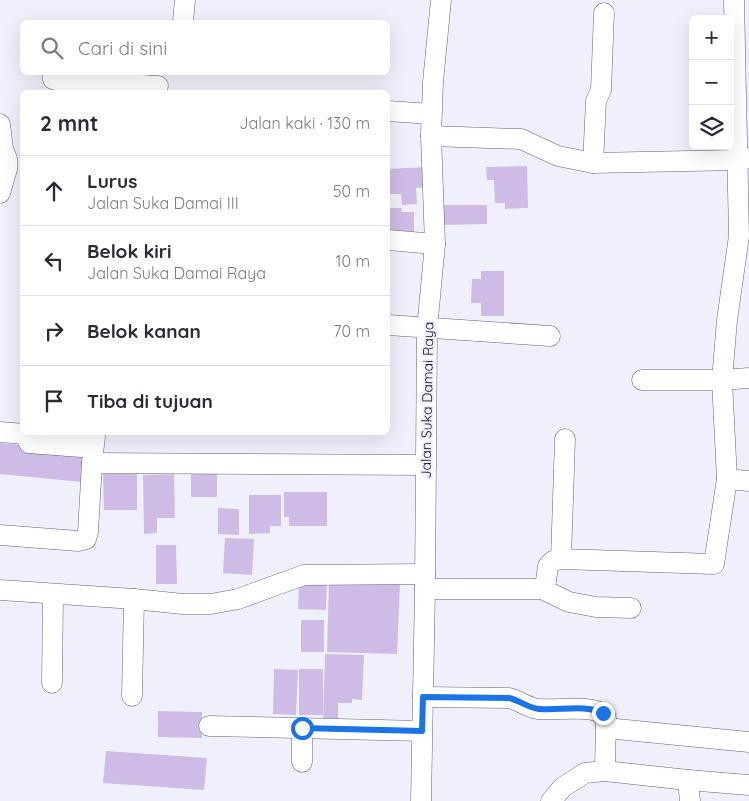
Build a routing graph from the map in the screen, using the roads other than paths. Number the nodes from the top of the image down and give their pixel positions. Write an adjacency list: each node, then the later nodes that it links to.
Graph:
1 (185, 0): 5 (street)
2 (441, 0): 9 (street, Jalan Suka Damai Raya)
3 (734, 0): 13 (street)
4 (604, 13): 14 (street)
5 (183, 20)
6 (52, 75): 7 (street)
7 (158, 84)
8 (390, 111): 9 (street)
9 (431, 114): 11 (street, Jalan Suka Damai Raya)
10 (0, 124): 12 (street)
11 (431, 136): 14 (street); 17 (street, Jalan Suka Damai Raya)
12 (2, 148): 15 (street)
13 (743, 159): 14 (street); 23 (street)
14 (593, 163)
15 (0, 193)
16 (390, 240): 17 (street)
17 (435, 244): 19 (street, Jalan Suka Damai Raya)
18 (390, 326): 19 (street)
19 (428, 329): 20 (street); 30 (street, Jalan Suka Damai Raya)
20 (550, 336)
21 (749, 378): 23 (street)
22 (642, 380): 23 (street)
23 (722, 380): 31 (street)
24 (0, 432): 25 (street)
25 (20, 433)
26 (27, 435): 29 (street)
27 (65, 435): 29 (street)
28 (564, 439): 34 (street)
29 (94, 449): 30 (street); 33 (street)
30 (426, 465): 35 (street, Jalan Suka Damai Raya)
31 (727, 479): 32 (street); 34 (street)
32 (749, 480)
33 (0, 535)
34 (561, 559): 36 (street)
35 (425, 582): 36 (street); 39 (street); 43 (street, Jalan Suka Damai Raya)
36 (542, 589): 40 (street)
37 (0, 590): 38 (street)
38 (53, 594): 39 (street); 41 (street)
39 (134, 599): 42 (street)
40 (631, 608)
41 (52, 683)
42 (132, 696)
43 (423, 697): 46 (street); 47 (street, Jalan Suka Damai Raya)
44 (209, 726): 45 (street)
45 (302, 728): 47 (street); 49 (street)
46 (606, 728): 48 (street); 50 (street)
47 (422, 731): 53 (street, Jalan Suka Damai Raya)
48 (749, 742)
49 (302, 762)
50 (605, 771): 51 (street); 54 (street)
51 (688, 780): 52 (street); 55 (street)
52 (749, 785)
53 (421, 801)
54 (551, 801)
55 (690, 801)

